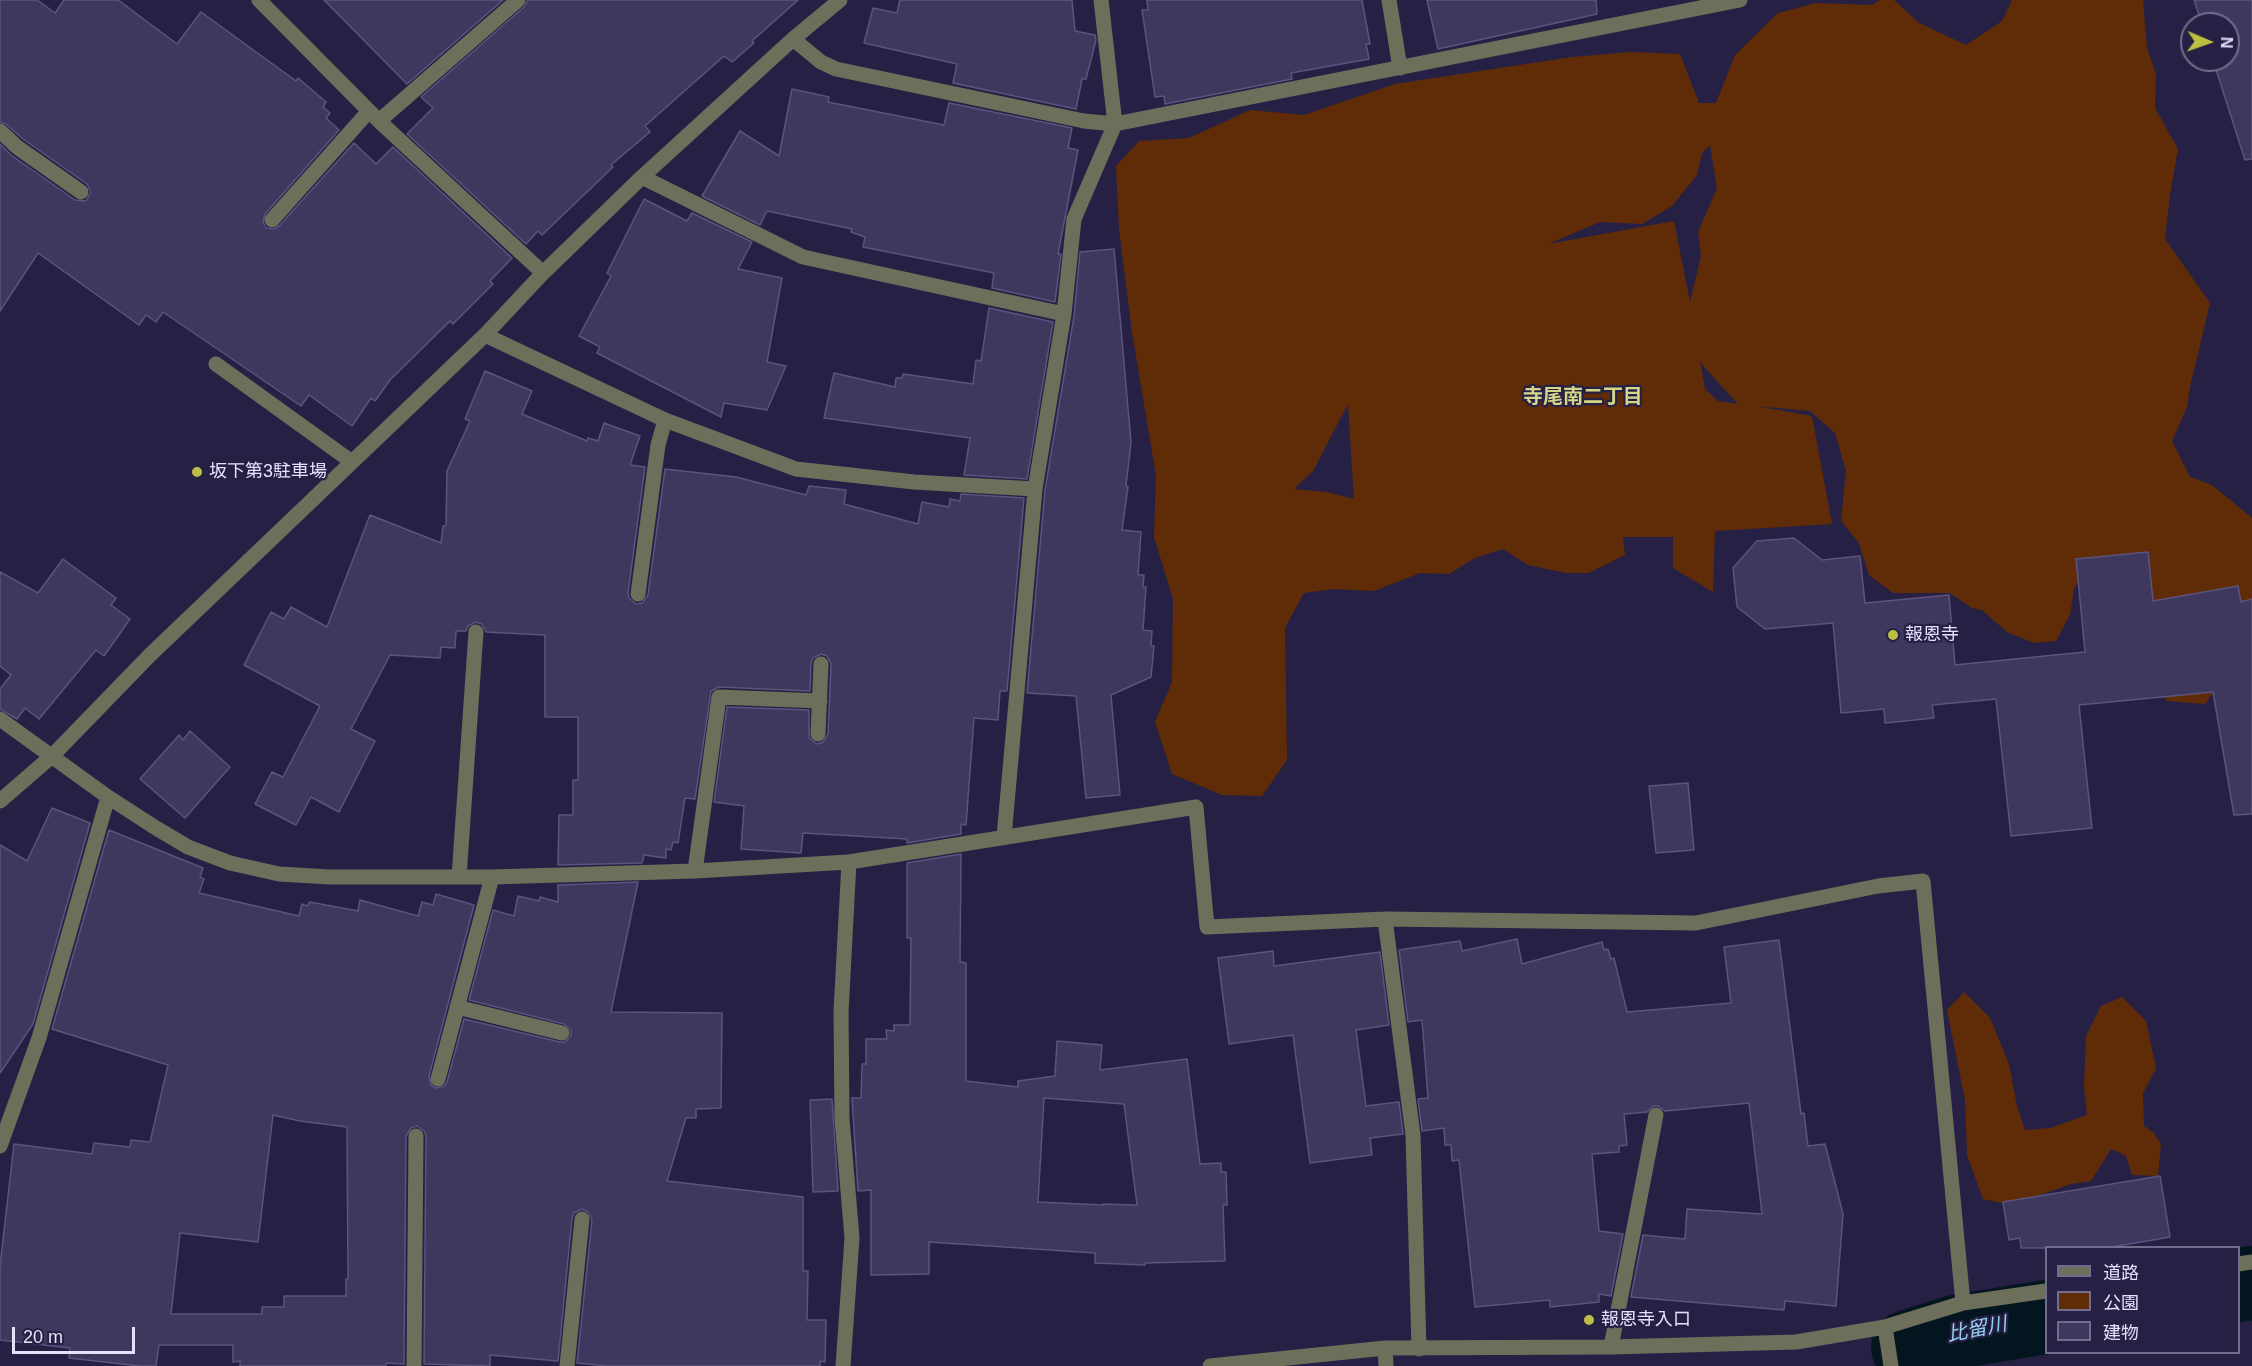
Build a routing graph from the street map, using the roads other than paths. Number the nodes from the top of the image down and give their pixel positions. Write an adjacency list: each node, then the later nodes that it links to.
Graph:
1 (259, 0): 9 (street)
2 (518, 0): 9 (street)
3 (840, 0): 7 (street)
4 (1101, 0): 10 (street)
5 (1389, 0): 8 (street)
6 (1740, 0): 8 (street)
7 (793, 39): 10 (street); 12 (street)
8 (1400, 68): 10 (street)
9 (374, 116): 14 (street); 15 (street)
10 (1115, 124): 16 (street)
11 (0, 131): 13 (street)
12 (642, 177): 15 (street); 16 (street)
13 (81, 192)
14 (272, 220)
15 (543, 273): 17 (street)
16 (1064, 314): 21 (street)
17 (485, 335): 19 (street); 20 (street)
18 (216, 364): 20 (street)
19 (665, 420): 21 (street); 22 (street)
20 (352, 462): 28 (street)
21 (1035, 489): 31 (street)
22 (638, 594)
23 (476, 632): 34 (street)
24 (821, 664): 25 (street)
25 (820, 701): 27 (street); 33 (street)
26 (0, 719): 28 (street)
27 (818, 734)
28 (52, 756): 29 (street); 30 (street)
29 (108, 797): 34 (street); 42 (street)
30 (0, 801)
31 (1004, 837): 32 (street); 36 (street)
32 (849, 862): 33 (street); 52 (street)
33 (695, 871): 35 (street)
34 (459, 877): 35 (street)
35 (492, 877): 37 (street)
36 (1385, 919): 45 (street); 49 (street)
37 (457, 1007): 38 (street); 39 (street)
38 (562, 1033)
39 (438, 1079)
40 (1656, 1115): 47 (street)
41 (416, 1136): 50 (street)
42 (0, 1146)
43 (582, 1219): 51 (street)
44 (2045, 1291): 45 (street)
45 (1963, 1303): 46 (street)
46 (1885, 1327): 47 (street); 55 (street)
47 (1611, 1347): 49 (street)
48 (1385, 1348): 49 (street); 53 (street); 54 (street)
49 (1419, 1349)
50 (414, 1366)
51 (567, 1366)
52 (843, 1366)
53 (1210, 1366)
54 (1386, 1366)
55 (1891, 1366)

